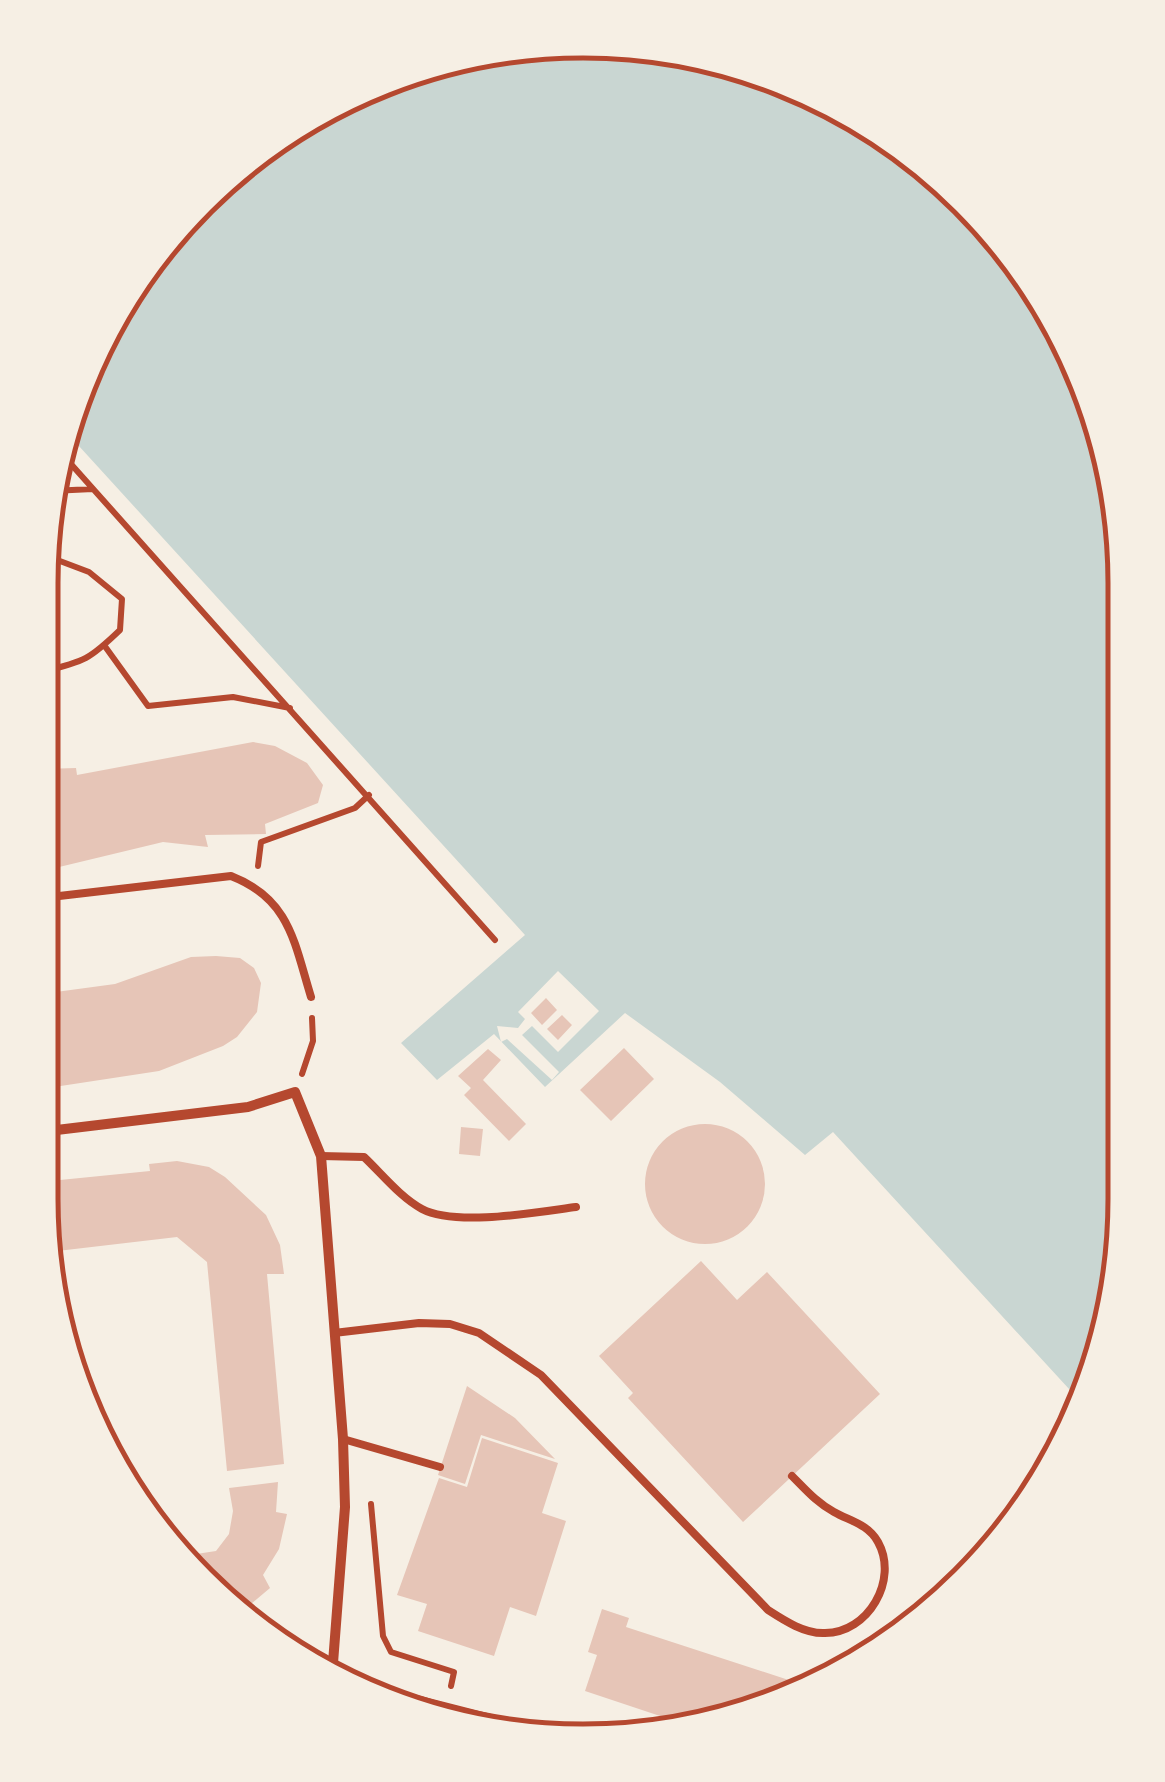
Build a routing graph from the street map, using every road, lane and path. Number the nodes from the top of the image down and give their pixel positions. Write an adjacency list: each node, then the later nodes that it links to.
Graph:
1 (71, 464): 2 (path)
2 (94, 489): 3 (path); 7 (path)
3 (66, 490)
4 (59, 561): 5 (path)
5 (104, 645): 6 (path); 7 (path)
6 (58, 668)
7 (291, 708): 8 (path)
8 (368, 795): 9 (path); 11 (path)
9 (260, 856)
10 (58, 896): 12 (lane)
11 (495, 940)
12 (311, 997): 13 (path)
13 (295, 1092): 14 (street); 15 (street)
14 (58, 1130)
15 (321, 1156): 16 (lane); 17 (street)
16 (576, 1206)
17 (334, 1333): 18 (street); 20 (lane)
18 (343, 1439): 19 (lane); 22 (street)
19 (440, 1466)
20 (792, 1476)
21 (373, 1504): 23 (path)
22 (333, 1661)
23 (453, 1680)

